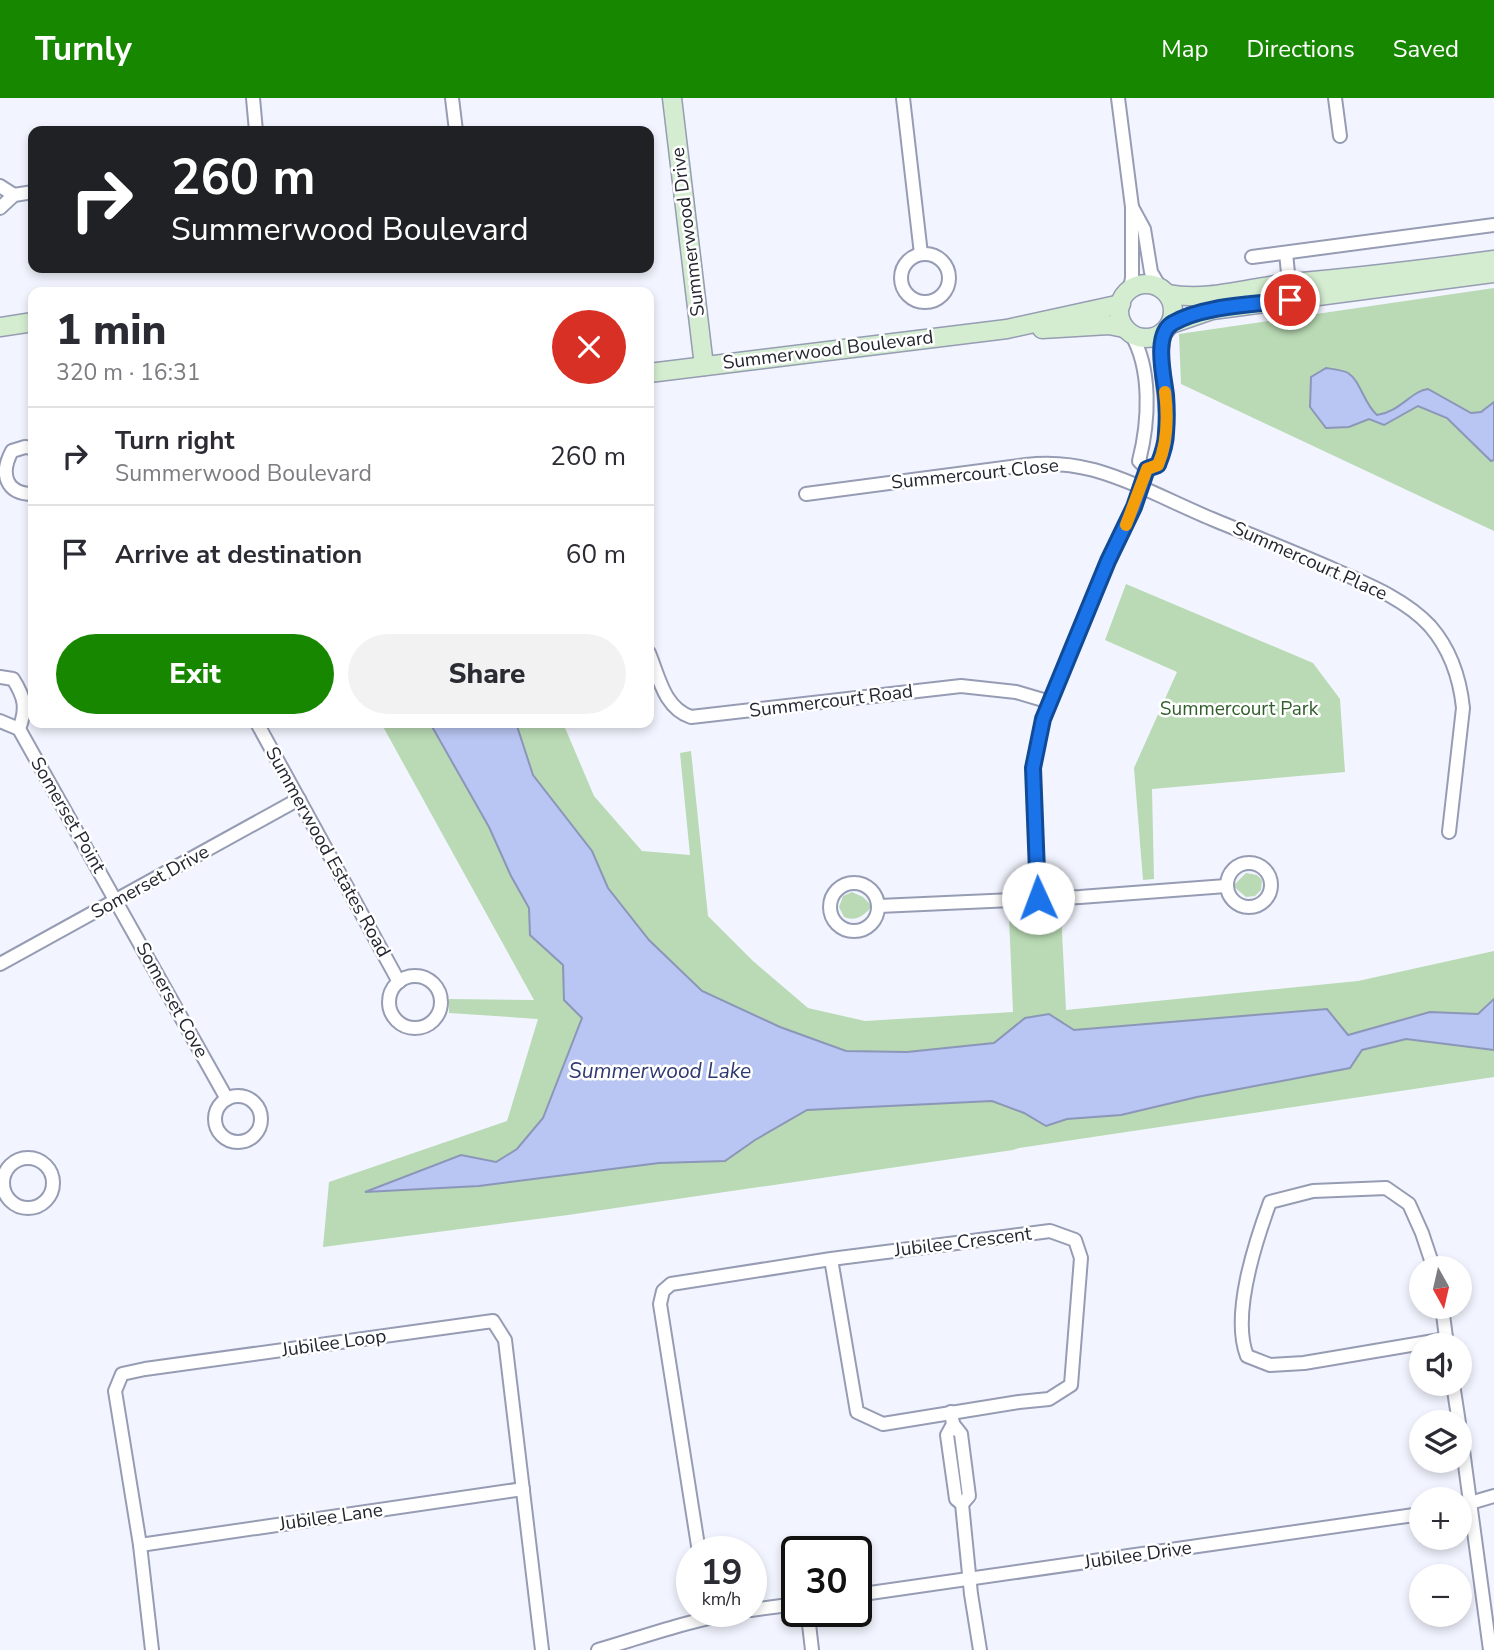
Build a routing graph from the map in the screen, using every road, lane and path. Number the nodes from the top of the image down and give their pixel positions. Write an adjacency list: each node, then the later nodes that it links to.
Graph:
1 (253, 98): 7 (street)
2 (452, 98): 8 (street)
3 (672, 98): 29 (street, Summerwood Drive)
4 (904, 98): 17 (street)
5 (1118, 98): 13 (street)
6 (1335, 98): 9 (street)
7 (256, 126)
8 (455, 126)
9 (1340, 136)
10 (0, 186): 12 (street)
11 (28, 193): 12 (street)
12 (14, 195): 14 (street)
13 (1132, 207): 22 (street); 23 (street)
14 (0, 208)
15 (1494, 225): 16 (street)
16 (1286, 253): 18 (street); 21 (street)
17 (921, 254)
18 (1252, 257)
19 (1494, 260): 21 (street)
20 (1494, 273): 27 (street)
21 (1289, 283): 22 (street)
22 (1164, 291): 23 (street); 27 (street)
23 (1125, 296): 26 (street, Summerwood Boulevard); 28 (street)
24 (28, 323): 25 (street)
25 (0, 327)
26 (1007, 328): 28 (street, Summerwood Boulevard); 29 (street, Summerwood Boulevard)
27 (1168, 328): 28 (street); 32 (street)
28 (1128, 331): 32 (street)
29 (704, 366): 30 (street, Summerwood Boulevard)
30 (654, 372)
31 (28, 447): 34 (street)
32 (1147, 469): 33 (street)
33 (1141, 487): 35 (street, Summercourt Close); 38 (street); 43 (street, Summercourt Place)
34 (28, 494)
35 (806, 494)
36 (654, 665): 38 (street, Summercourt Road)
37 (0, 677): 41 (street)
38 (1050, 702): 45 (street)
39 (0, 721): 41 (street)
40 (260, 728): 42 (street, Summerwood Estates Road)
41 (19, 729): 46 (street, Somerset Point)
42 (299, 799): 46 (street, Somerset Drive); 49 (street, Summerwood Estates Road)
43 (1449, 832)
44 (1226, 886): 45 (street)
45 (1038, 898): 47 (street)
46 (117, 900): 48 (street, Somerset Drive); 50 (street, Somerset Cove)
47 (879, 906)
48 (0, 964)
49 (399, 982): 49 (street)
50 (227, 1099)
51 (2, 1191): 51 (street)
52 (1430, 1256): 54 (street)
53 (831, 1259): 55 (street, Jubilee Crescent); 55 (street, Jubilee Crescent); 60 (street, Jubilee Crescent)
54 (1409, 1348)
55 (952, 1418): 63 (street)
56 (523, 1489): 61 (street, Jubilee Lane); 61 (street, Jubilee Loop); 68 (street, Jubilee Loop)
57 (1494, 1496): 58 (street)
58 (1472, 1503)
59 (1409, 1516): 63 (street, Jubilee Drive)
60 (696, 1536)
61 (140, 1545): 67 (street, Jubilee Loop)
62 (1472, 1546): 72 (street)
63 (970, 1579): 64 (street, Jubilee Drive); 71 (street)
64 (872, 1593)
65 (676, 1624): 69 (street)
66 (809, 1627): 70 (street)
67 (152, 1650)
68 (542, 1650)
69 (598, 1650)
70 (813, 1650)
71 (980, 1650)
72 (1490, 1650)

